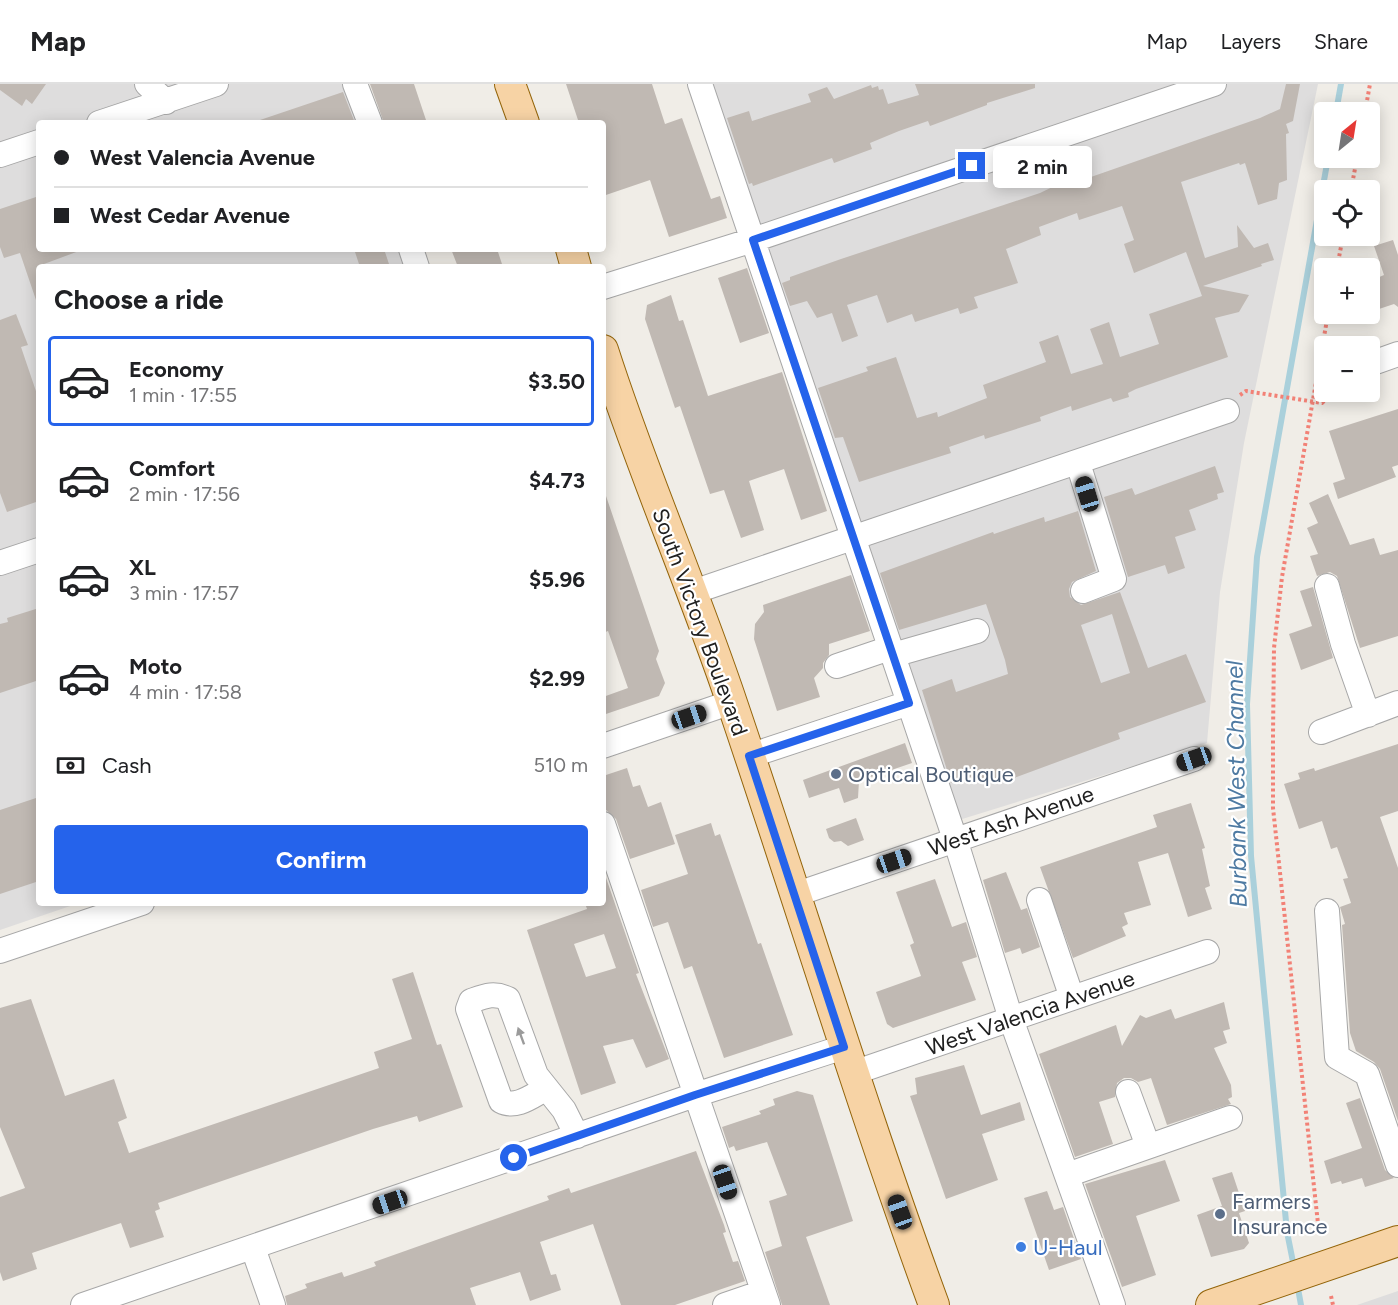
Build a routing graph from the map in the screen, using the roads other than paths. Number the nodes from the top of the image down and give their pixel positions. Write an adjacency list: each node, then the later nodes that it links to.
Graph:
1 (147, 84): 7 (street)
2 (216, 84): 7 (street)
3 (355, 84): 9 (street)
4 (510, 84): 10 (main road)
5 (700, 84): 13 (street)
6 (1214, 84): 13 (street)
7 (166, 102): 8 (street)
8 (109, 120)
9 (369, 120)
10 (523, 120)
11 (36, 143): 12 (street)
12 (0, 155)
13 (753, 240): 14 (street); 20 (street)
14 (606, 286)
15 (1398, 354): 16 (street)
16 (1380, 360)
17 (606, 363): 25 (main road, South Victory Boulevard)
18 (1227, 411): 19 (street)
19 (1078, 463): 20 (street); 24 (street)
20 (853, 538): 25 (street); 27 (street)
21 (36, 551): 22 (street)
22 (0, 563)
23 (1327, 586): 32 (street)
24 (1083, 591)
25 (690, 593): 29 (main road, South Victory Boulevard)
26 (977, 631): 27 (street)
27 (892, 651): 28 (street); 30 (street)
28 (837, 666)
29 (732, 702): 34 (street); 35 (main road, South Victory Boulevard)
30 (909, 703): 35 (street); 38 (street)
31 (1398, 704): 32 (street)
32 (1368, 714): 33 (street)
33 (1321, 732)
34 (606, 745)
35 (749, 756): 39 (main road, South Victory Boulevard)
36 (1194, 759): 38 (street, West Ash Avenue)
37 (606, 833): 50 (street)
38 (956, 839): 39 (street, West Ash Avenue); 46 (street)
39 (794, 895): 47 (main road, South Victory Boulevard)
40 (1038, 900): 45 (street)
41 (133, 906): 43 (street)
42 (1328, 911): 54 (street)
43 (0, 951)
44 (1207, 952): 45 (street, West Valencia Avenue)
45 (1072, 998): 46 (street, West Valencia Avenue)
46 (1011, 1019): 47 (street, West Valencia Avenue); 55 (street)
47 (849, 1060): 50 (street, West Valencia Avenue); 63 (main road, South Victory Boulevard)
48 (545, 1089): 52 (street)
49 (1128, 1092): 53 (street)
50 (695, 1095): 52 (street, West Valencia Avenue); 59 (street)
51 (1230, 1118): 53 (street)
52 (577, 1136): 57 (street, West Valencia Avenue)
53 (1148, 1146): 55 (street)
54 (1398, 1165)
55 (1066, 1175): 64 (street)
56 (1398, 1241): 58 (main road)
57 (253, 1248): 60 (street, West Valencia Avenue); 61 (street)
58 (1246, 1297): 65 (main road)
59 (765, 1298): 62 (street)
60 (83, 1305)
61 (273, 1305)
62 (725, 1305)
63 (934, 1305)
64 (1113, 1305)
65 (1211, 1305)

